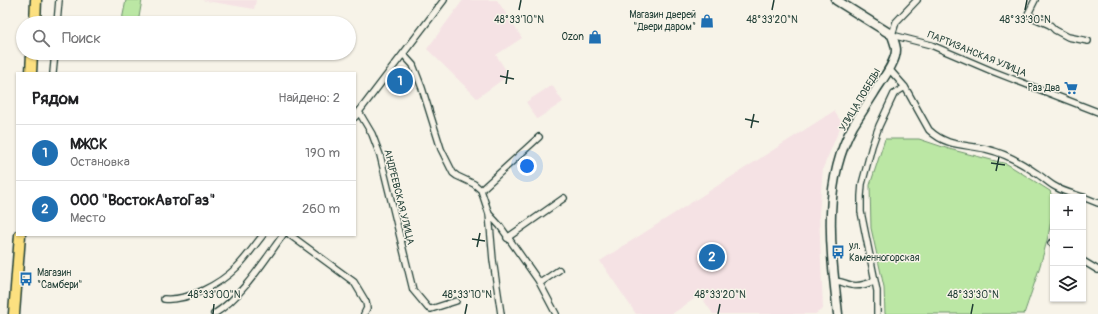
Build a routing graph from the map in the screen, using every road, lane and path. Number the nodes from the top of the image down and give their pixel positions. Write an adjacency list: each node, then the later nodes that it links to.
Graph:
1 (36, 0): 7 (highway)
2 (59, 0): 8 (street)
3 (444, 0): 11 (street)
4 (836, 0): 9 (street)
5 (917, 0): 9 (street)
6 (1035, 0): 10 (street)
7 (35, 16)
8 (58, 16)
9 (892, 35): 14 (street, УЛИЦА ПОБЕДЫ); 18 (street, ПАРТИЗАНСКАЯ УЛИЦА)
10 (1088, 41)
11 (403, 54): 19 (street); 21 (street)
12 (32, 60): 15 (highway)
13 (54, 60): 16 (street)
14 (890, 70): 17 (street); 35 (street, УЛИЦА ПОБЕДЫ)
15 (31, 72)
16 (53, 72)
17 (905, 86): 22 (street); 36 (street)
18 (1098, 112)
19 (357, 115): 39 (street, АНДРЕЕВСКАЯ УЛИЦА)
20 (539, 137): 21 (street)
21 (482, 190): 26 (street)
22 (1075, 194)
23 (564, 198): 31 (street)
24 (1086, 198): 25 (street)
25 (1098, 203)
26 (489, 214): 31 (street); 43 (street)
27 (20, 236): 40 (highway)
28 (262, 236): 38 (street)
29 (282, 236): 41 (street)
30 (291, 236): 42 (street)
31 (507, 238): 37 (street)
32 (1086, 263): 34 (street)
33 (559, 270): 37 (street)
34 (1098, 270)
35 (834, 282): 36 (street); 45 (street, УЛИЦА ПОБЕДЫ)
36 (874, 282): 46 (street)
37 (541, 286): 44 (street)
38 (164, 299)
39 (456, 300)
40 (14, 314)
41 (214, 314)
42 (364, 314)
43 (501, 314)
44 (556, 314)
45 (838, 314)
46 (877, 314)

